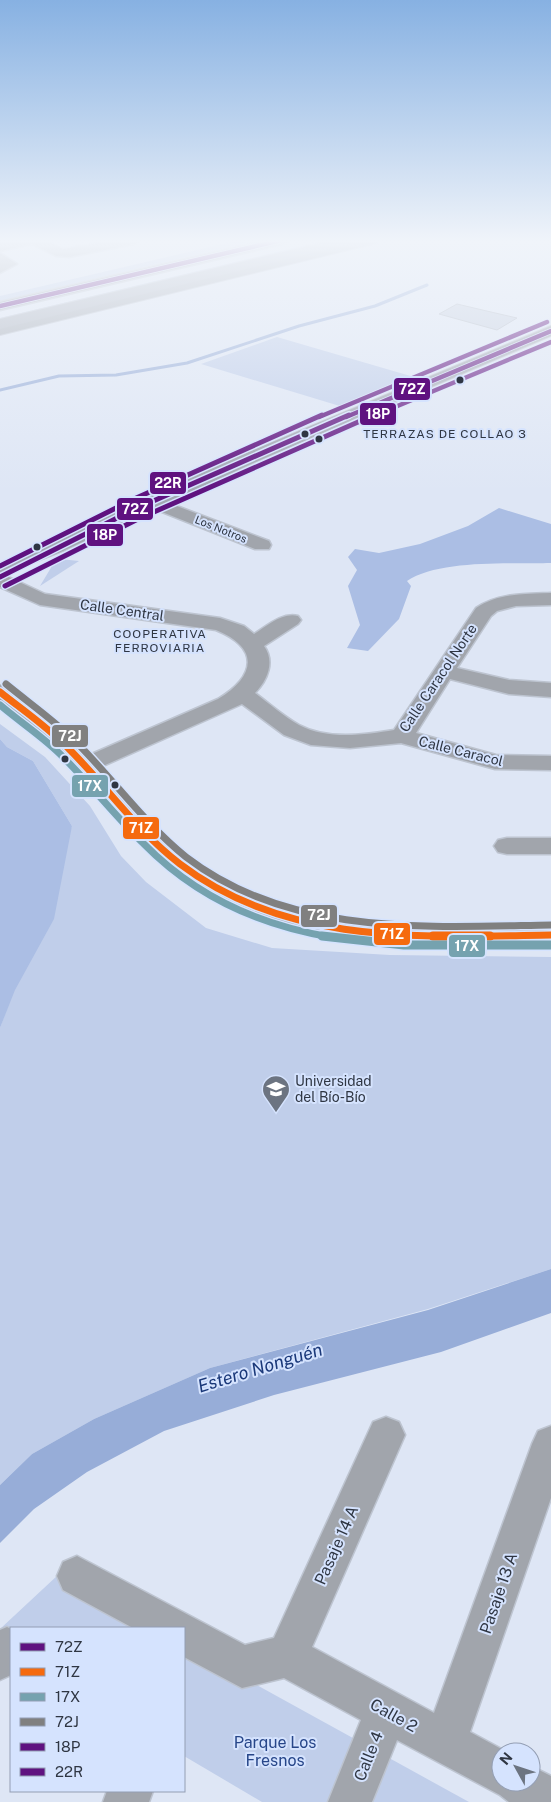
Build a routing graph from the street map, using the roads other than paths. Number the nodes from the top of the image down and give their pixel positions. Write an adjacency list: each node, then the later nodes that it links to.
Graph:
1 (24, 324): 2 (main road)
2 (0, 330)
3 (551, 331): 4 (main road)
4 (153, 502): 5 (street, Los Notros); 6 (main road)
5 (262, 544)
6 (56, 547): 7 (main road); 8 (main road)
7 (0, 570)
8 (0, 578): 11 (street, Calle Central)
9 (551, 599): 12 (street, Calle Caracol Norte)
10 (290, 620): 11 (street)
11 (253, 643): 14 (street)
12 (444, 671): 13 (street); 16 (street, Calle Caracol Norte)
13 (551, 690)
14 (243, 694): 16 (street, Calle Caracol Norte); 18 (street)
15 (3, 696): 18 (main road)
16 (402, 736): 17 (street, Calle Caracol)
17 (551, 763)
18 (86, 765): 21 (main road)
19 (507, 846): 20 (street)
20 (551, 846)
21 (551, 935)
22 (386, 1435): 27 (street, Pasaje 14 A)
23 (551, 1444): 29 (street, Pasaje 13 A)
24 (77, 1576): 25 (street)
25 (172, 1627)
26 (185, 1635): 27 (street)
27 (287, 1656): 28 (street, Calle 2)
28 (386, 1711): 29 (street, Calle 2); 33 (street, Calle 4)
29 (445, 1743): 30 (street, Calle 2)
30 (491, 1768)
31 (536, 1792): 32 (street)
32 (551, 1800)
33 (350, 1802)

